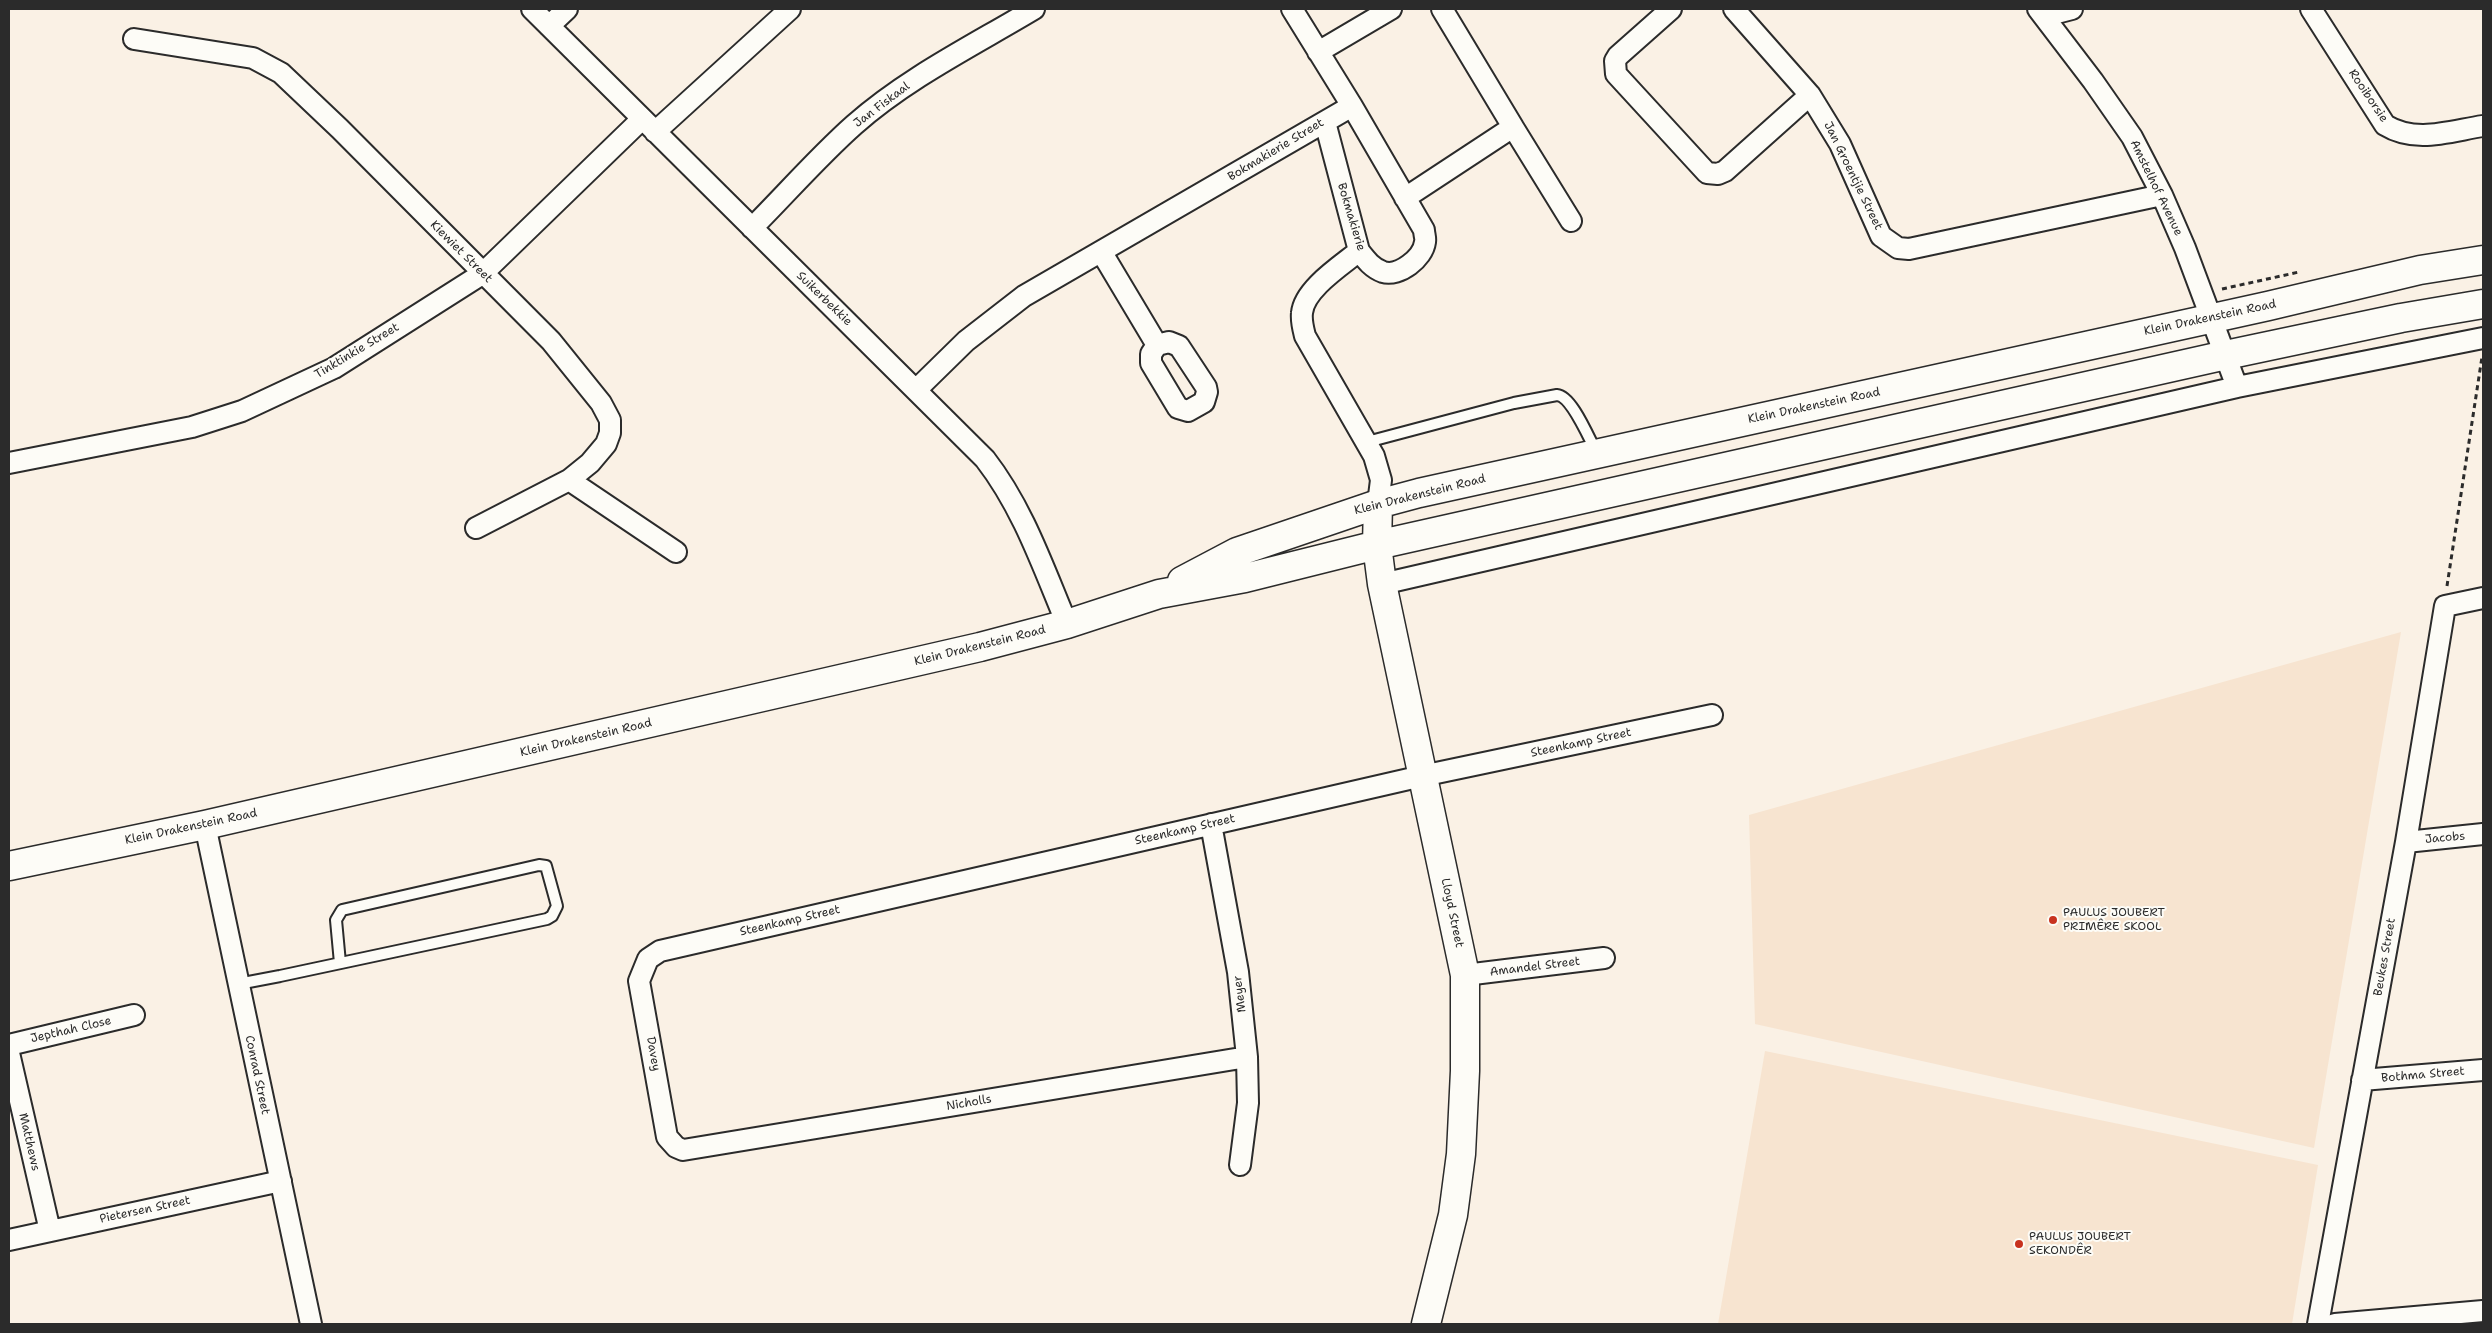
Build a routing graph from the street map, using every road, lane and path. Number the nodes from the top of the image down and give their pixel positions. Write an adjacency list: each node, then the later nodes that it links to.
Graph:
1 (532, 9): 13 (street, Suikerbekkie)
2 (567, 9): 13 (street)
3 (790, 9): 19 (street, Tinktinkie Street)
4 (1034, 9): 25 (street, Jan Fiskaal)
5 (1292, 9): 15 (street)
6 (1391, 9): 15 (street)
7 (1442, 9): 21 (street)
8 (1671, 9): 16 (street)
9 (1734, 9): 16 (street, Jan Groentjie Street)
10 (2072, 9): 12 (street)
11 (2311, 9): 20 (street, Rooiborsie)
12 (2041, 12): 22 (street, Amstelhof Avenue)
13 (549, 26): 19 (street, Suikerbekkie)
14 (134, 39): 29 (street, Kiewiet Street)
15 (1318, 52): 17 (street)
16 (1810, 95): 22 (street, Jan Groentjie Street)
17 (1352, 106): 18 (street, Bokmakierie Street); 23 (street, Bokmakierie)
18 (1324, 122): 26 (street, Bokmakierie); 27 (street, Bokmakierie Street)
19 (649, 126): 25 (street, Suikerbekkie); 29 (street, Tinktinkie Street)
20 (2483, 126)
21 (1514, 127): 23 (street); 24 (street)
22 (2162, 195): 31 (street, Amstelhof Avenue)
23 (1405, 198): 26 (street, Bokmakierie)
24 (1571, 221)
25 (752, 228): 36 (street, Suikerbekkie)
26 (1359, 251): 37 (street)
27 (1102, 253): 32 (street); 36 (street, Bokmakierie Street)
28 (2483, 260): 31 (main road, Klein Drakenstein Road)
29 (482, 274): 39 (street, Tinktinkie Street); 40 (street, Kiewiet Street)
30 (2483, 304): 34 (main road, Klein Drakenstein Road)
31 (2213, 318): 34 (street, Amstelhof Avenue); 38 (main road, Klein Drakenstein Road)
32 (1157, 345)
33 (2483, 347): 35 (street); 48 (path)
34 (2226, 355): 35 (street, Amstelhof Avenue); 43 (main road, Klein Drakenstein Road)
35 (2237, 387): 45 (street)
36 (917, 389): 49 (street, Suikerbekkie)
37 (1367, 442): 38 (lane); 41 (street)
38 (1597, 454): 41 (main road, Klein Drakenstein Road)
39 (9, 462)
40 (569, 480): 42 (street, Kiewiet Street); 44 (street)
41 (1378, 504): 43 (main road, Lloyd Street); 46 (main road, Klein Drakenstein Road)
42 (476, 528)
43 (1377, 545): 45 (main road, Lloyd Street); 46 (main road, Klein Drakenstein Road)
44 (676, 552)
45 (1382, 584): 51 (main road, Lloyd Street)
46 (1159, 594): 49 (main road, Klein Drakenstein Road)
47 (2483, 598): 48 (street)
48 (2452, 604): 55 (street, Beukes Street)
49 (1067, 624): 53 (main road, Klein Drakenstein Road)
50 (1712, 716): 51 (street, Steenkamp Street)
51 (1422, 776): 52 (street, Steenkamp Street); 60 (main road, Lloyd Street)
52 (1211, 824): 57 (street, Steenkamp Street); 65 (street, Meyer)
53 (204, 825): 56 (main road, Klein Drakenstein Road); 61 (street, Conrad Street)
54 (2483, 834): 55 (street, Jacobs)
55 (2406, 842): 67 (street, Beukes Street)
56 (9, 866)
57 (660, 951): 68 (street, Davey)
58 (1604, 958): 60 (street, Amandel Street)
59 (340, 963): 59 (lane); 61 (lane)
60 (1465, 975): 75 (main road, Lloyd Street)
61 (238, 984): 70 (street, Conrad Street)
62 (134, 1015): 63 (street, Jepthah Close)
63 (9, 1044)
64 (9, 1053): 71 (street, Matthews)
65 (1247, 1057): 68 (street, Nicholls); 69 (street, Meyer)
66 (2483, 1070): 67 (street, Bothma Street)
67 (2362, 1080): 76 (street, Beukes Street)
68 (691, 1150)
69 (1240, 1165)
70 (281, 1181): 71 (street, Pietersen Street); 74 (street, Conrad Street)
71 (50, 1231): 72 (street, Pietersen Street)
72 (9, 1240)
73 (2483, 1311): 77 (street)
74 (311, 1324)
75 (1426, 1324)
76 (2318, 1324)
77 (2335, 1324)

